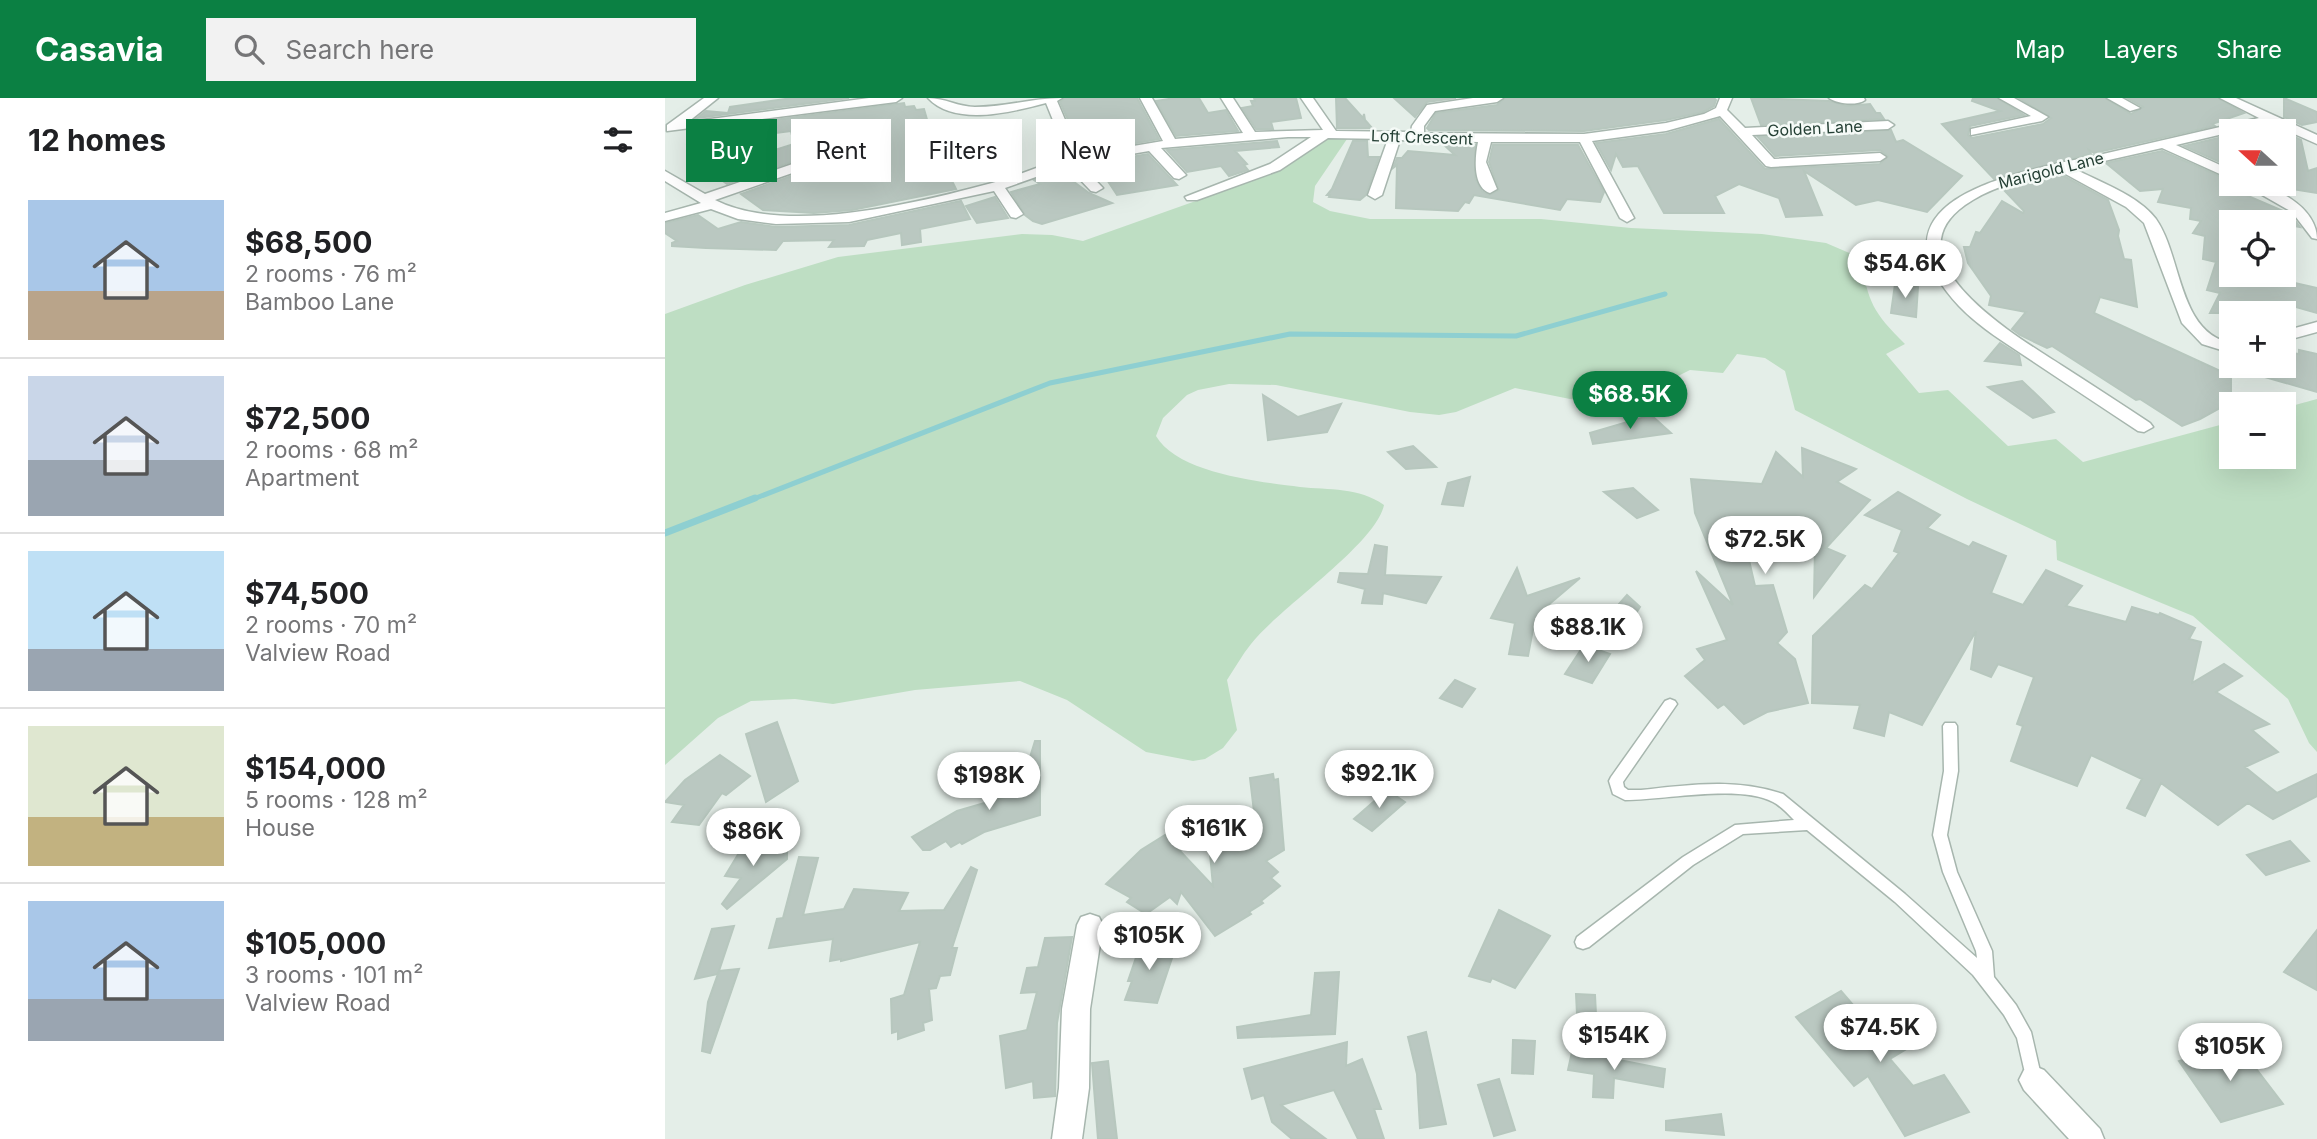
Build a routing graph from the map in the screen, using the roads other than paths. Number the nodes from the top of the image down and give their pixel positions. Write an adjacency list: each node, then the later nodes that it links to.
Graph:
1 (712, 98): 19 (street)
2 (896, 98): 19 (street)
3 (935, 98): 4 (street)
4 (1052, 98): 16 (street)
5 (1146, 98): 32 (street)
6 (1227, 98): 25 (street)
7 (1307, 98): 24 (street)
8 (1497, 98): 27 (street)
9 (1835, 98): 13 (street)
10 (2005, 98): 23 (street)
11 (2113, 98): 15 (street)
12 (2226, 98): 17 (street)
13 (1859, 100)
14 (1724, 104): 22 (street); 28 (street, Loft Crescent)
15 (2134, 108)
16 (1059, 119)
17 (2270, 119)
18 (1888, 125): 22 (street, Golden Lane)
19 (671, 128): 30 (street)
20 (2219, 131): 33 (street, Marigold Lane)
21 (2296, 131): 31 (street)
22 (1741, 132): 36 (street)
23 (1975, 132)
24 (1328, 134): 25 (street, Loft Crescent); 26 (street, Loft Crescent); 49 (street)
25 (1251, 136): 32 (street, Loft Crescent)
26 (1395, 136): 27 (street, Loft Crescent); 47 (street)
27 (1417, 137): 29 (street, Loft Crescent)
28 (1584, 138): 29 (street, Loft Crescent); 53 (street)
29 (1485, 139): 46 (street)
30 (665, 140)
31 (2317, 140)
32 (1171, 144): 34 (street, Loft Crescent)
33 (2164, 144): 37 (street, Marigold Lane); 38 (street)
34 (1152, 146): 35 (street, Loft Crescent); 42 (street)
35 (1135, 149)
36 (1880, 157)
37 (2061, 167): 57 (street); 58 (street, Marigold Lane)
38 (2219, 169)
39 (791, 170): 50 (street)
40 (1036, 172): 44 (street, Loft Crescent)
41 (665, 175): 50 (street, Loft Crescent)
42 (1179, 175)
43 (1091, 182): 45 (street)
44 (996, 186): 50 (street, Loft Crescent); 51 (street)
45 (1096, 188)
46 (1490, 190)
47 (1375, 195)
48 (2273, 196): 54 (street)
49 (1192, 197)
50 (708, 202): 52 (street)
51 (1016, 214)
52 (665, 217)
53 (1627, 218)
54 (2317, 235)
55 (2317, 327): 56 (street)
56 (2296, 333)
57 (2219, 345)
58 (2144, 427)
59 (1670, 704): 61 (lane)
60 (1950, 726): 64 (lane)
61 (1811, 824): 63 (lane); 64 (lane)
62 (1090, 925): 66 (street)
63 (1583, 942)
64 (1986, 980): 65 (lane)
65 (2034, 1080): 67 (street)
66 (1067, 1139)
67 (2089, 1139)

